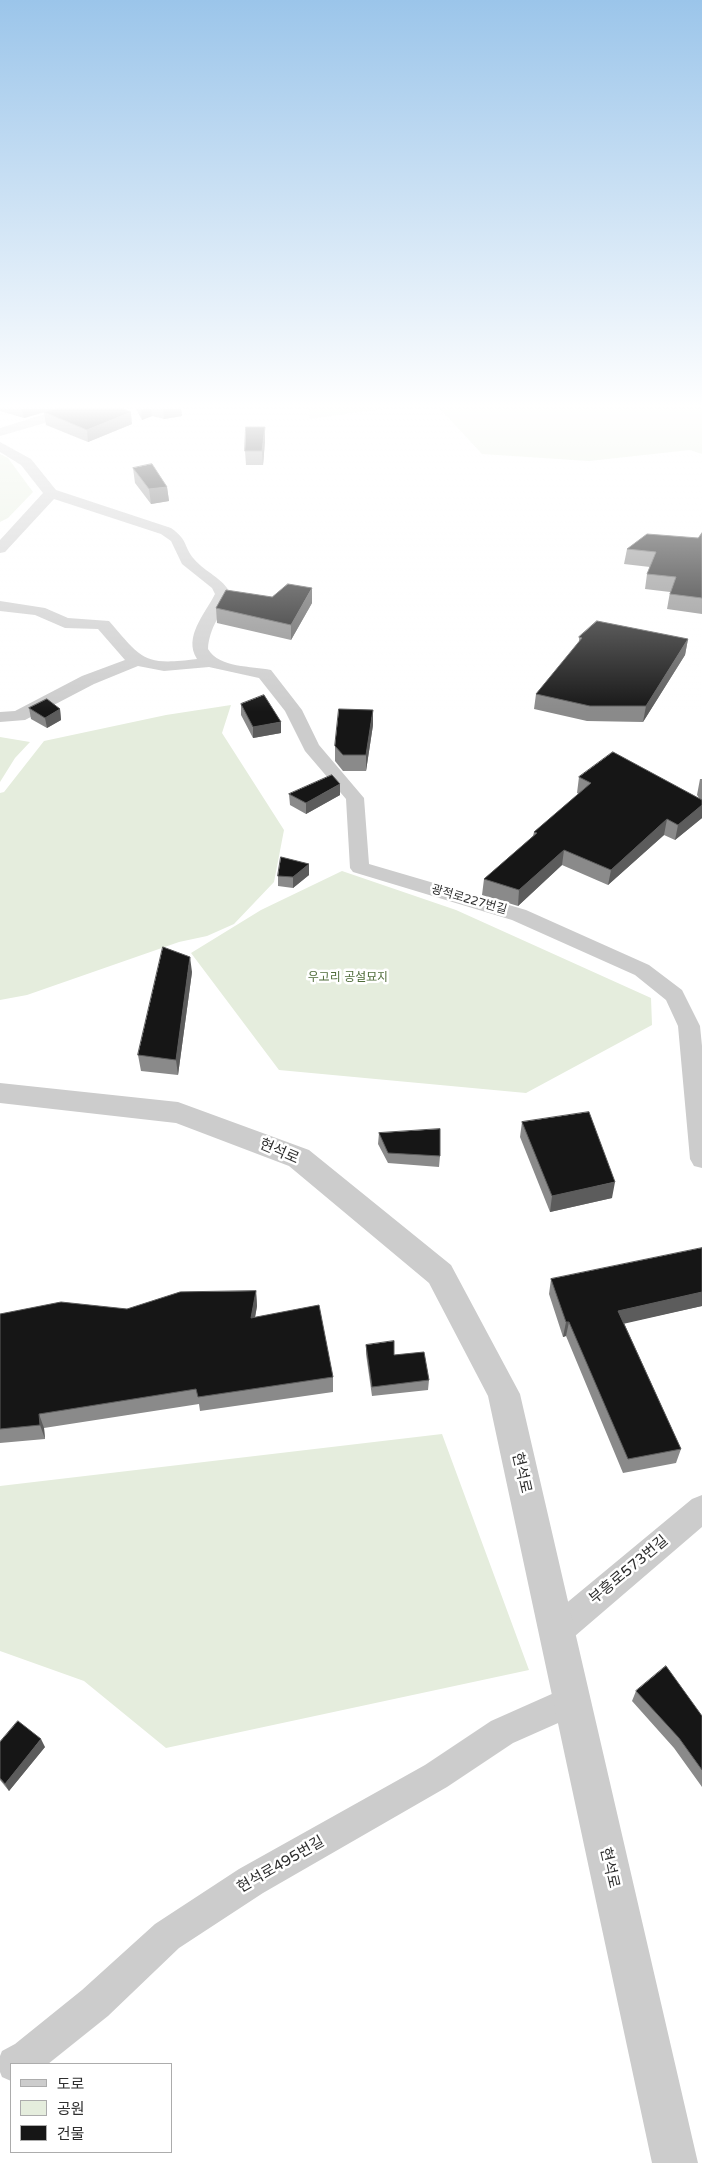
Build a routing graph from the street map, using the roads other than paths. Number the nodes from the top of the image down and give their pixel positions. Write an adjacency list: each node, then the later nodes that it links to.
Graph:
1 (36, 510): 3 (street)
2 (102, 510): 6 (street)
3 (0, 549)
4 (0, 606): 5 (street)
5 (138, 661): 6 (street, 광적로227번길); 7 (street)
6 (208, 662): 9 (street, 광적로227번길)
7 (0, 717)
8 (0, 1094): 11 (street, 현석로)
9 (702, 1159)
10 (702, 1509): 11 (street, 부흥로573번길)
11 (557, 1630): 12 (street, 현석로)
12 (572, 1701): 13 (street, 현석로495번길); 14 (street, 현석로)
13 (17, 2063)
14 (675, 2163)

